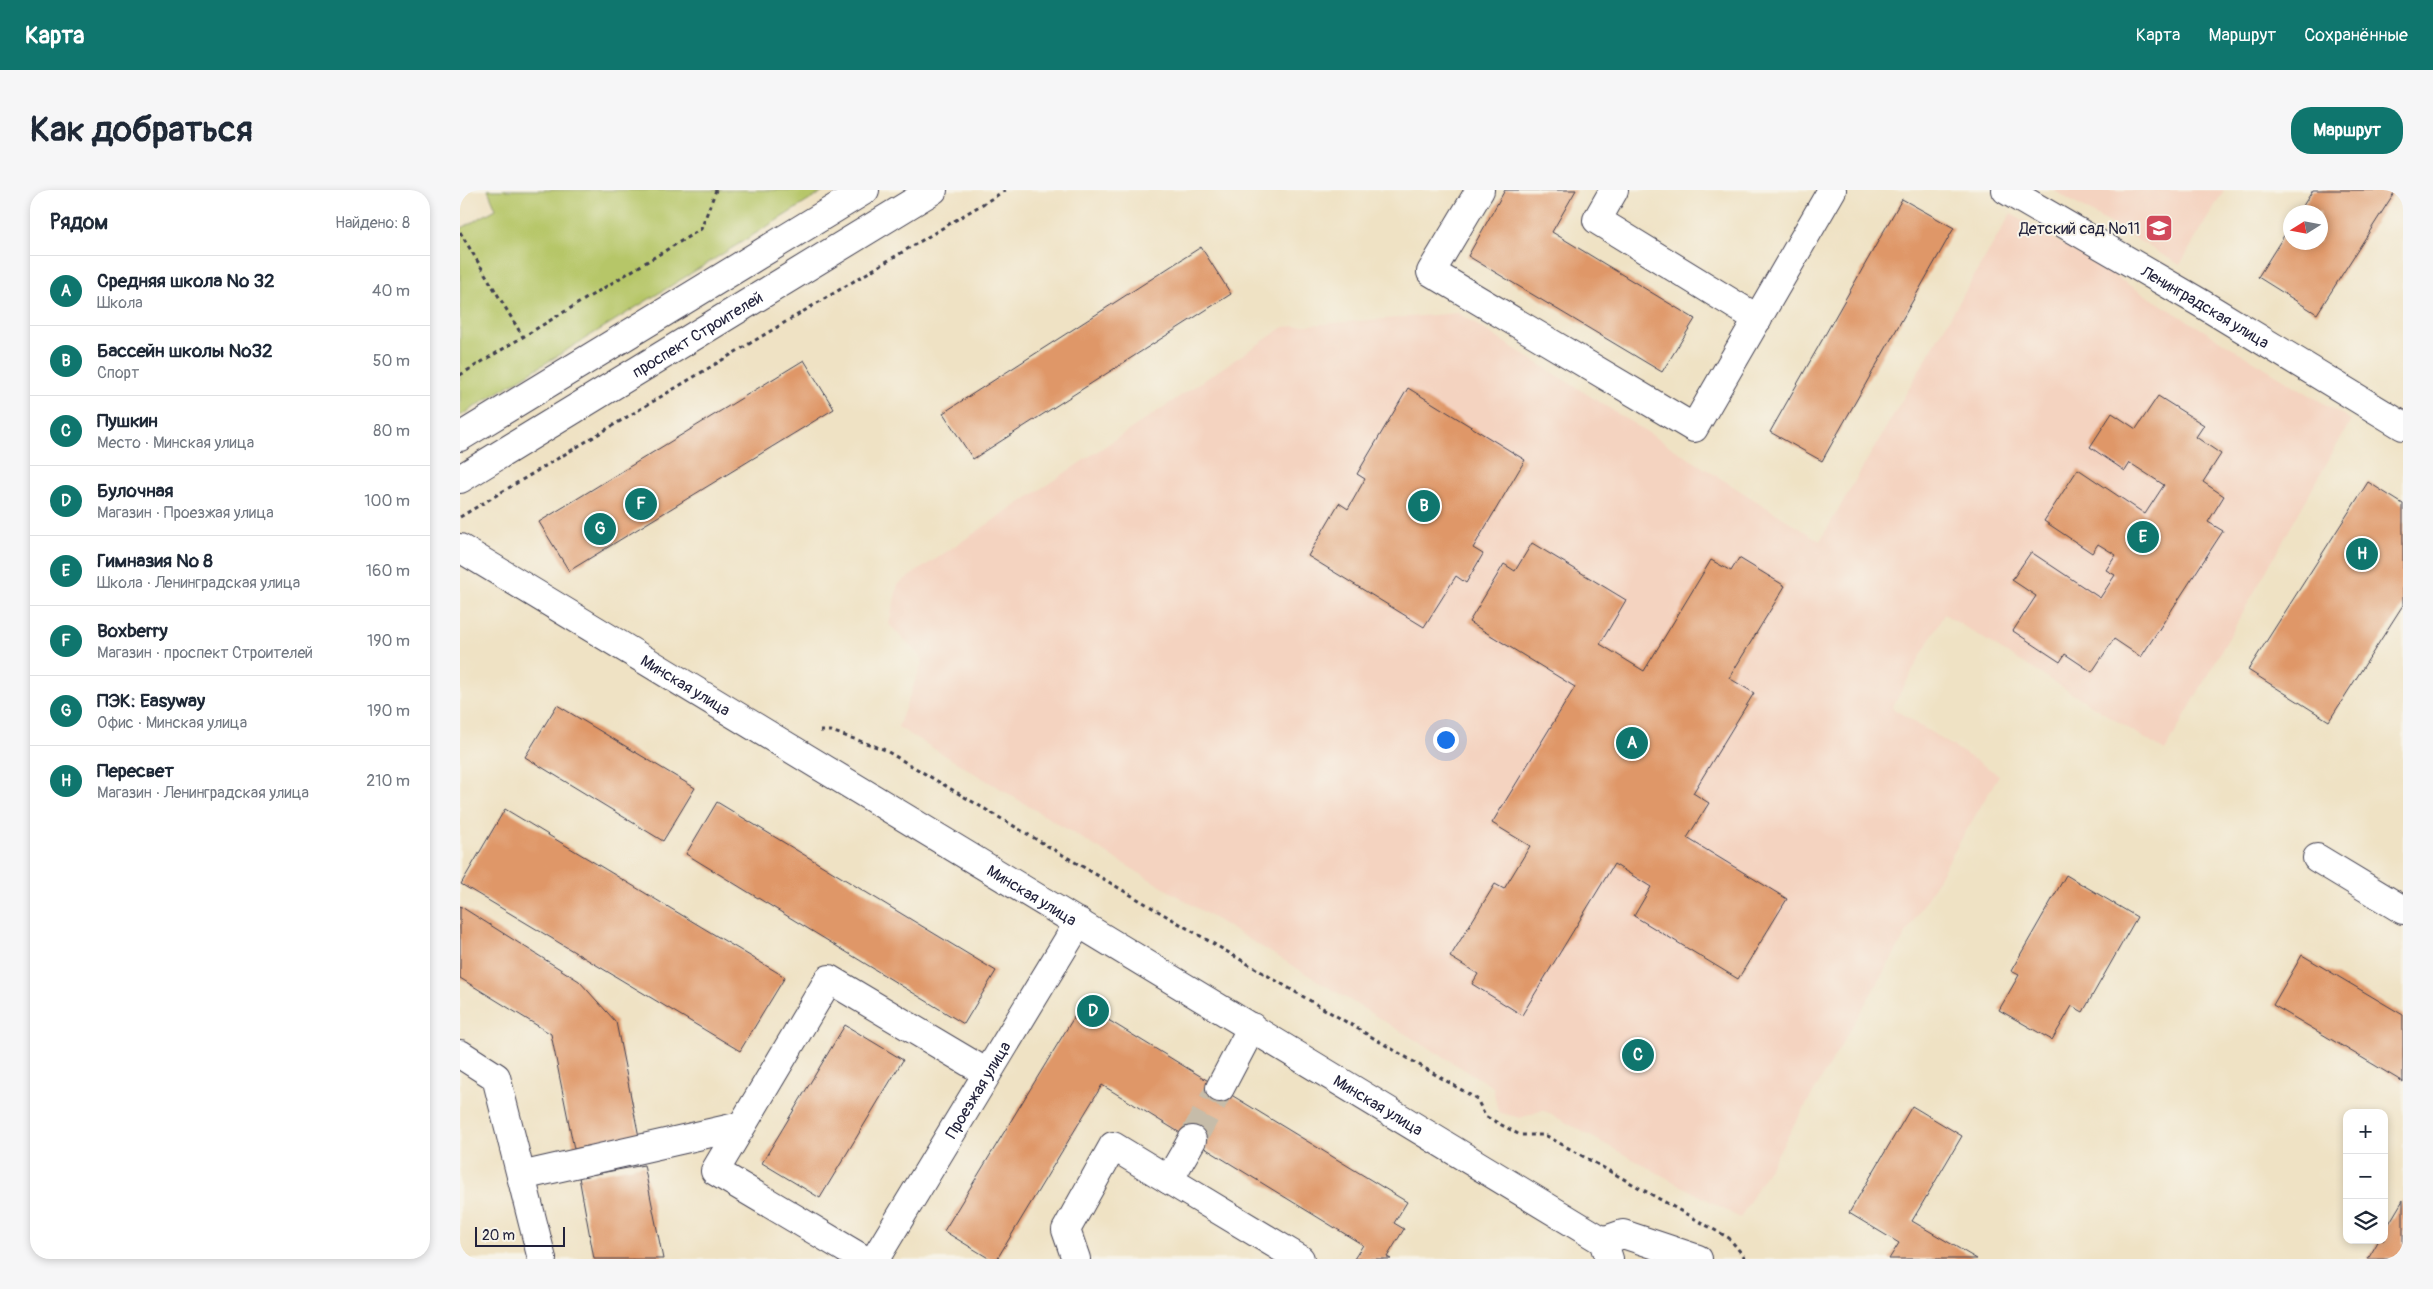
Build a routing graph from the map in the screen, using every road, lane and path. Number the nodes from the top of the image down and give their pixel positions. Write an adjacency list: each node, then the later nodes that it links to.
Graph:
1 (716, 190): 11 (path)
2 (865, 190): 14 (street)
3 (933, 190): 15 (street, проспект Строителей)
4 (1006, 190): 16 (path)
5 (1480, 190): 10 (street)
6 (1614, 190): 10 (street)
7 (1832, 190): 10 (street)
8 (2006, 190): 13 (street, Ленинградская улица)
9 (460, 232): 11 (path)
10 (1758, 319)
11 (523, 337): 12 (path)
12 (460, 375)
13 (2403, 426)
14 (460, 437)
15 (460, 479)
16 (460, 517)
17 (460, 548): 21 (street, Минская улица)
18 (812, 731): 37 (path)
19 (2317, 858): 20 (street)
20 (2403, 910)
21 (1078, 922): 22 (street, Минская улица); 24 (street, Проезжая улица)
22 (1252, 1027): 25 (street); 30 (street, Минская улица)
23 (460, 1054): 28 (street)
24 (987, 1073): 26 (street); 33 (street, Проезжая улица)
25 (1220, 1088)
26 (741, 1126): 28 (street); 32 (street)
27 (1192, 1140): 29 (street)
28 (521, 1176): 31 (street)
29 (1169, 1180): 34 (street); 35 (street)
30 (1606, 1250): 36 (street, Минская улица)
31 (542, 1259)
32 (863, 1259)
33 (876, 1259)
34 (1076, 1259)
35 (1300, 1259)
36 (1698, 1259)
37 (1746, 1259)

